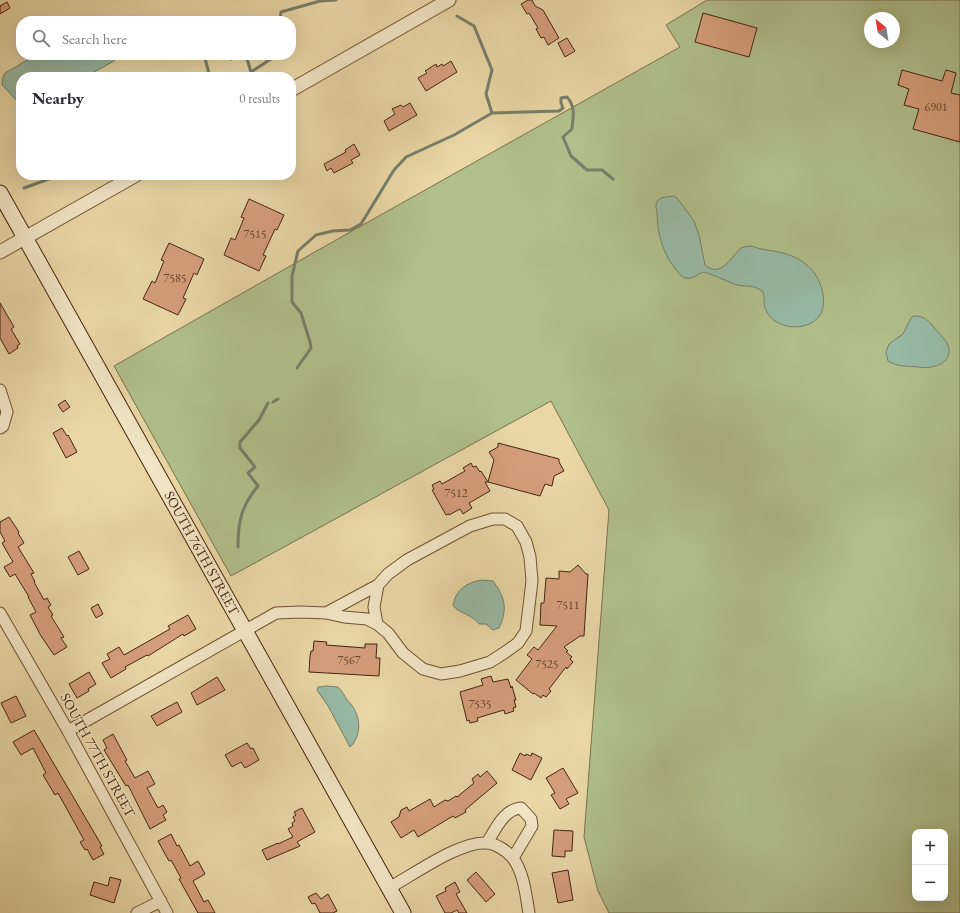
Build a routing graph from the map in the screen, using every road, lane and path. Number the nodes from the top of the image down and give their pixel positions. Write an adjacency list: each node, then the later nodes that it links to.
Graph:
1 (449, 0): 2 (street)
2 (296, 87)
3 (127, 180): 5 (street)
4 (0, 193): 5 (main road, SOUTH 76TH STREET)
5 (25, 238): 6 (street); 13 (main road, SOUTH 76TH STREET)
6 (0, 252)
7 (0, 390): 8 (street)
8 (0, 428)
9 (378, 585): 11 (street); 12 (street); 12 (street)
10 (0, 613): 14 (street, SOUTH 77TH STREET)
11 (326, 613): 12 (street); 13 (street)
12 (377, 624)
13 (245, 630): 14 (street); 17 (main road, SOUTH 76TH STREET)
14 (68, 731): 18 (street, SOUTH 77TH STREET)
15 (486, 843): 16 (street); 16 (street); 17 (street)
16 (513, 858): 22 (street)
17 (389, 888): 21 (main road, SOUTH 76TH STREET)
18 (161, 901): 19 (street); 20 (street, SOUTH 77TH STREET)
19 (137, 913)
20 (167, 913)
21 (403, 913)
22 (529, 913)

